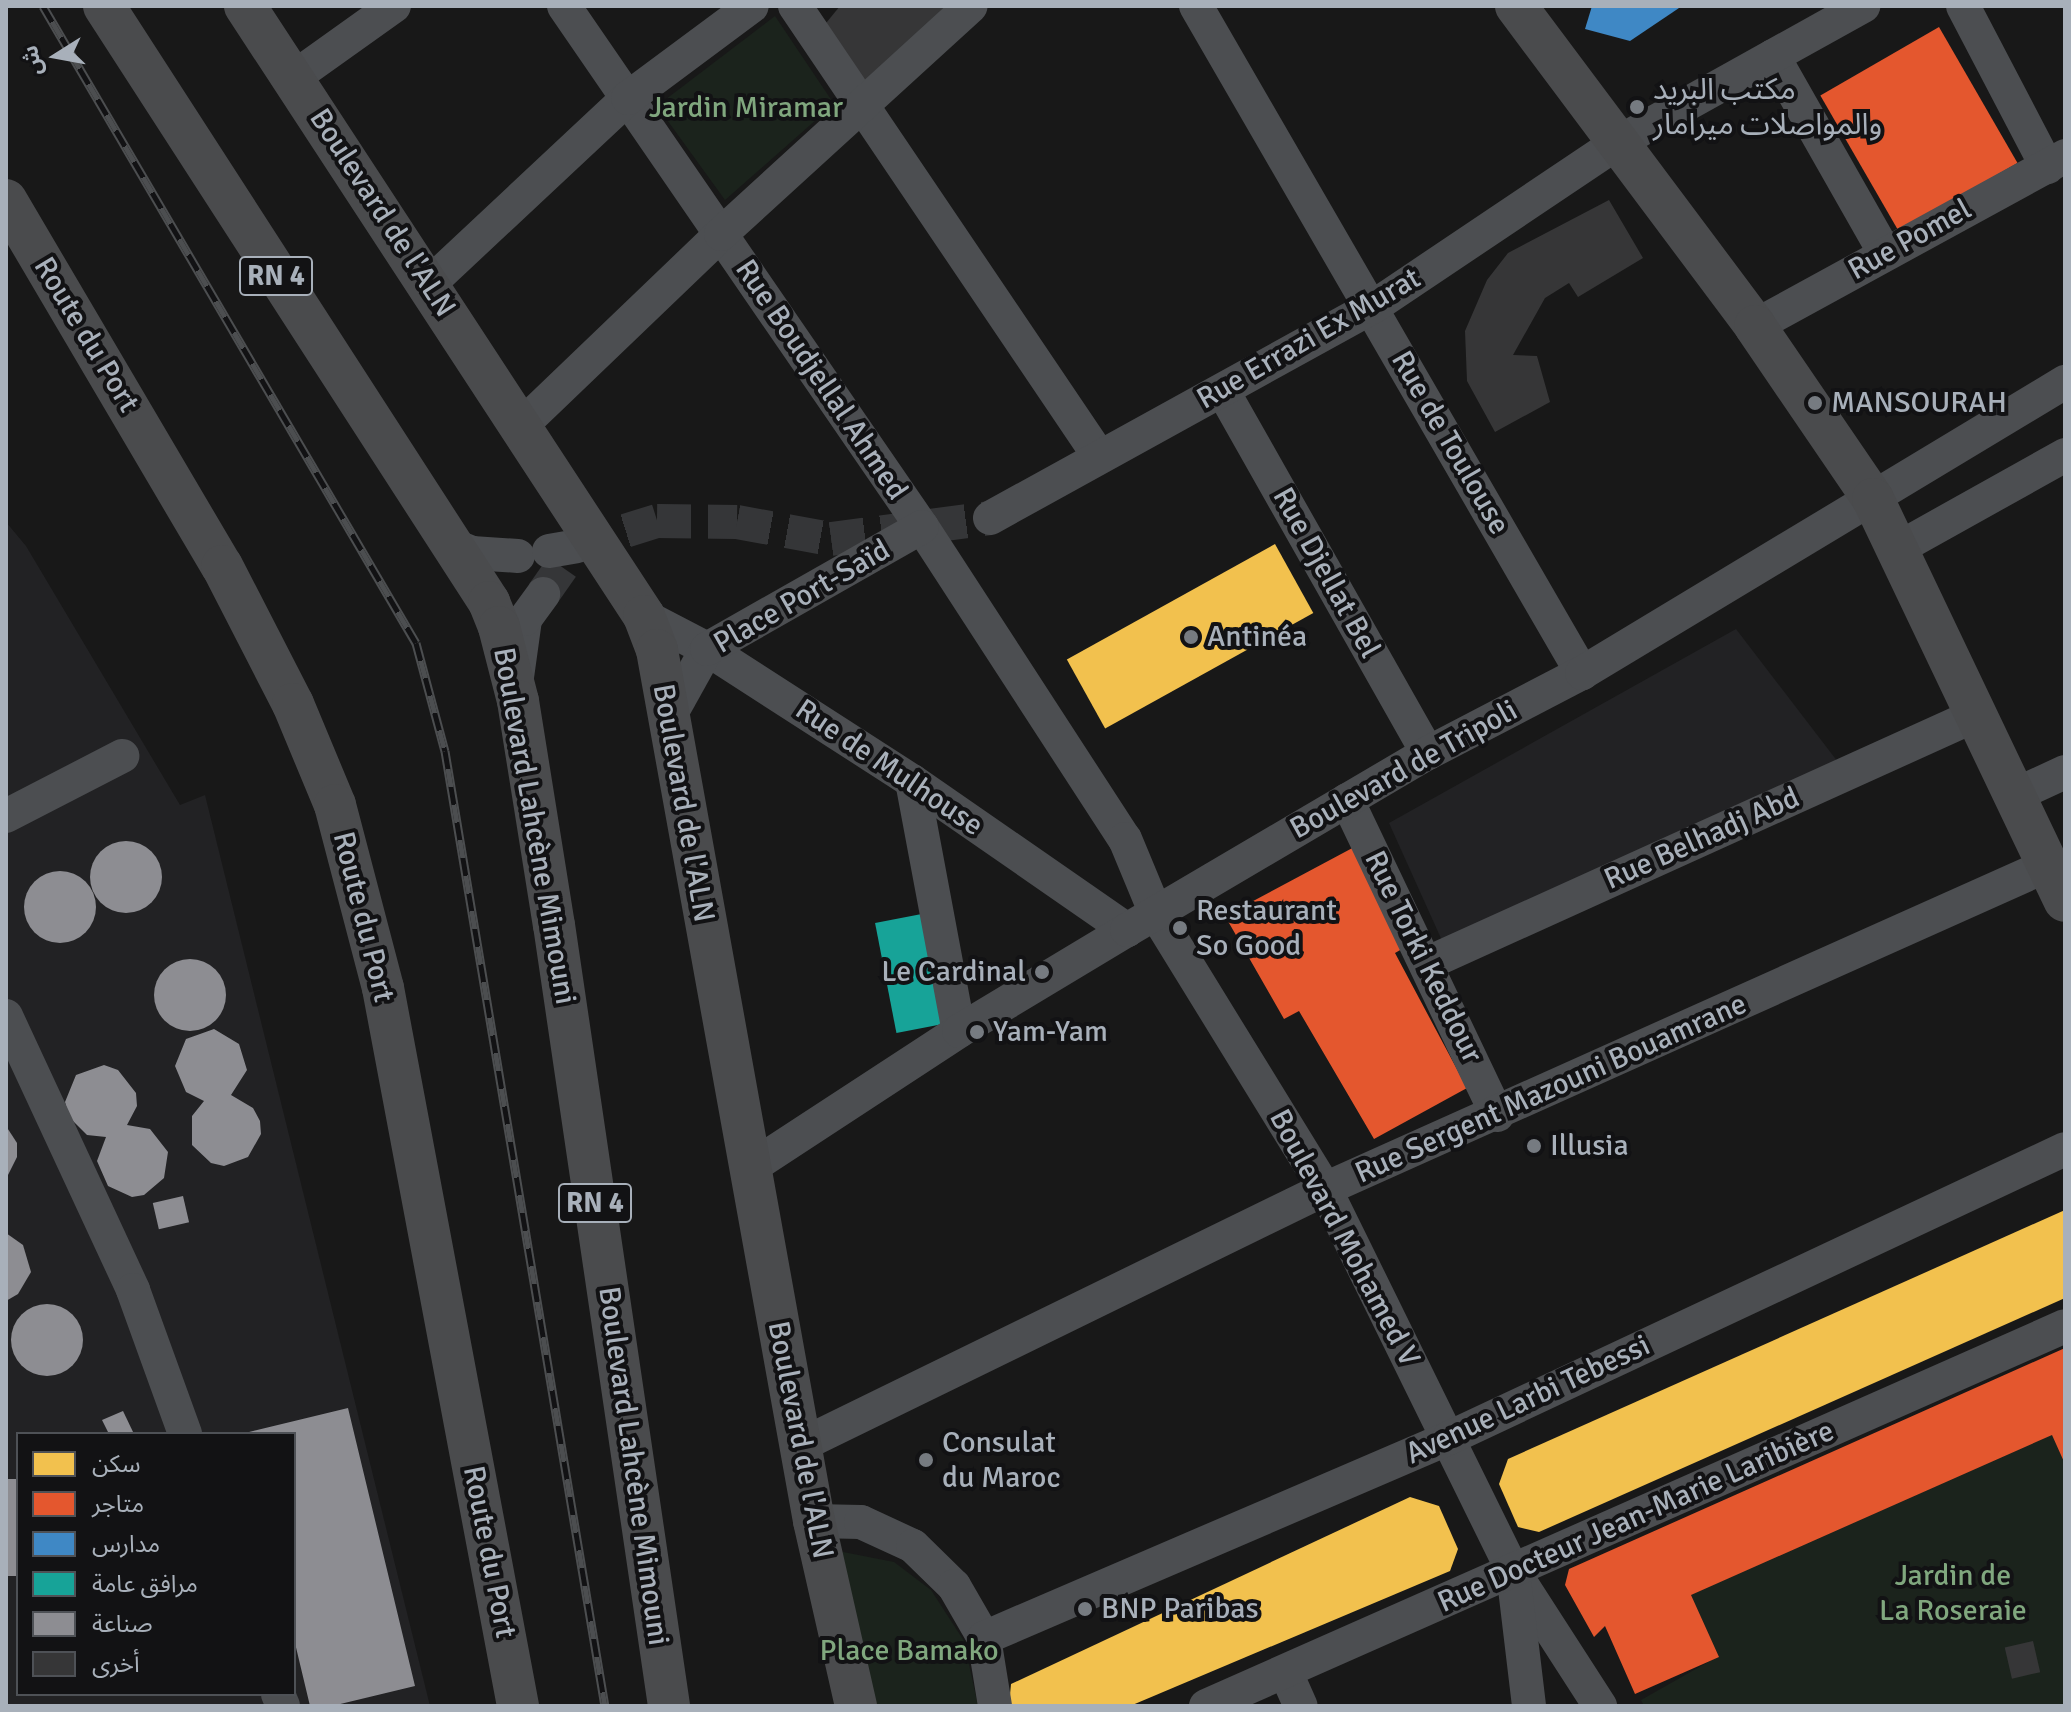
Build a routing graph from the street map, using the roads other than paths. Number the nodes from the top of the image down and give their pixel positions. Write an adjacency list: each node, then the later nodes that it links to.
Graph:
1 (104, 6): 32 (main road, Boulevard Lahcène Mimouni / RN 4)
2 (245, 6): 13 (main road, Boulevard de l'ALN)
3 (394, 6): 13 (street)
4 (564, 6): 14 (street, Rue Boudjellal Ahmed)
5 (752, 6): 14 (street)
6 (795, 6): 15 (street)
7 (971, 6): 15 (street)
8 (1196, 6): 22 (street, Rue de Toulouse)
9 (1516, 6): 16 (main road)
10 (1863, 6): 12 (street, Rue Errazi Ex Murat)
11 (1963, 6): 17 (street)
12 (1773, 56): 16 (street, Rue Errazi Ex Murat); 20 (street)
13 (293, 78): 21 (main road, Boulevard de l'ALN)
14 (628, 98): 19 (street, Rue Boudjellal Ahmed); 21 (street)
15 (862, 105): 19 (street); 28 (street)
16 (1617, 143): 22 (street, Rue Errazi Ex Murat); 23 (main road)
17 (2056, 161): 20 (street, Rue Pomel)
18 (6, 200): 64 (main road, Route du Port)
19 (721, 234): 26 (street); 31 (street, Rue Boudjellal Ahmed)
20 (1885, 253): 23 (street, Rue Pomel)
21 (428, 285): 26 (main road, Boulevard de l'ALN)
22 (1373, 307): 25 (street, Rue Errazi Ex Murat); 36 (street, Rue de Toulouse)
23 (1755, 326): 29 (main road)
24 (2065, 382): 29 (street, Boulevard de Tripoli)
25 (1224, 393): 28 (street, Rue Errazi Ex Murat); 40 (street, Rue Djellat Bel)
26 (523, 424): 34 (main road, Boulevard de l'ALN)
27 (2065, 455): 33 (street)
28 (1099, 456): 30 (street, Rue Errazi Ex Murat)
29 (1873, 499): 33 (main road); 36 (street, Boulevard de Tripoli)
30 (990, 518)
31 (922, 527): 35 (street, Place Port-Saïd); 48 (street, Rue Boudjellal Ahmed)
32 (450, 544): 37 (main road, Boulevard Lahcène Mimouni / RN 4); 37 (street)
33 (1897, 549): 38 (main road)
34 (644, 616): 35 (street, Rue de Mulhouse); 39 (main road, Boulevard de l'ALN)
35 (707, 649): 39 (street, Place Port-Saïd); 43 (street, Rue de Mulhouse)
36 (1582, 673): 40 (street, Boulevard de Tripoli)
37 (518, 701): 65 (main road, Boulevard Lahcène Mimouni / RN 4)
38 (1976, 715): 44 (main road); 49 (street, Rue Belhadj Abd)
39 (668, 719): 54 (main road, Boulevard de l'ALN)
40 (1428, 753): 45 (street, Boulevard de Tripoli)
41 (122, 756): 46 (street)
42 (2065, 772): 44 (street)
43 (912, 781): 48 (street, Rue de Mulhouse); 51 (street)
44 (2015, 795): 47 (main road)
45 (1347, 800): 48 (street, Boulevard de Tripoli); 49 (street, Rue Torki Keddour)
46 (6, 816)
47 (2056, 883): 52 (street, Rue Sergent Mazouni Bouamrane)
48 (1142, 922): 51 (street, Boulevard de Tripoli); 55 (street, Boulevard Mohamed V)
49 (1428, 963): 52 (street, Rue Torki Keddour)
50 (6, 1016): 57 (street)
51 (959, 1031): 54 (street, Boulevard de Tripoli)
52 (1497, 1115): 55 (street, Rue Sergent Mazouni Bouamrane)
53 (2065, 1149): 58 (street, Avenue Larbi Tebessi)
54 (750, 1168): 59 (main road, Boulevard de l'ALN)
55 (1325, 1189): 58 (street, Boulevard Mohamed V); 59 (street, Rue Sergent Mazouni Bouamrane)
56 (2065, 1326): 61 (street, Rue Docteur Jean-Marie Laribière)
57 (184, 1432)
58 (1449, 1438): 61 (street, Boulevard Mohamed V); 62 (street, Avenue Larbi Tebessi)
59 (799, 1446): 60 (main road, Boulevard de l'ALN)
60 (814, 1521): 62 (street); 66 (main road, Boulevard de l'ALN)
61 (1513, 1571): 63 (street, Rue Docteur Jean-Marie Laribière); 70 (street); 71 (street)
62 (984, 1638): 67 (street)
63 (1286, 1673): 68 (street, Rue Docteur Jean-Marie Laribière); 69 (street)
64 (518, 1706)
65 (669, 1706)
66 (856, 1706)
67 (995, 1706)
68 (1206, 1706)
69 (1301, 1706)
70 (1529, 1706)
71 (1600, 1706)

